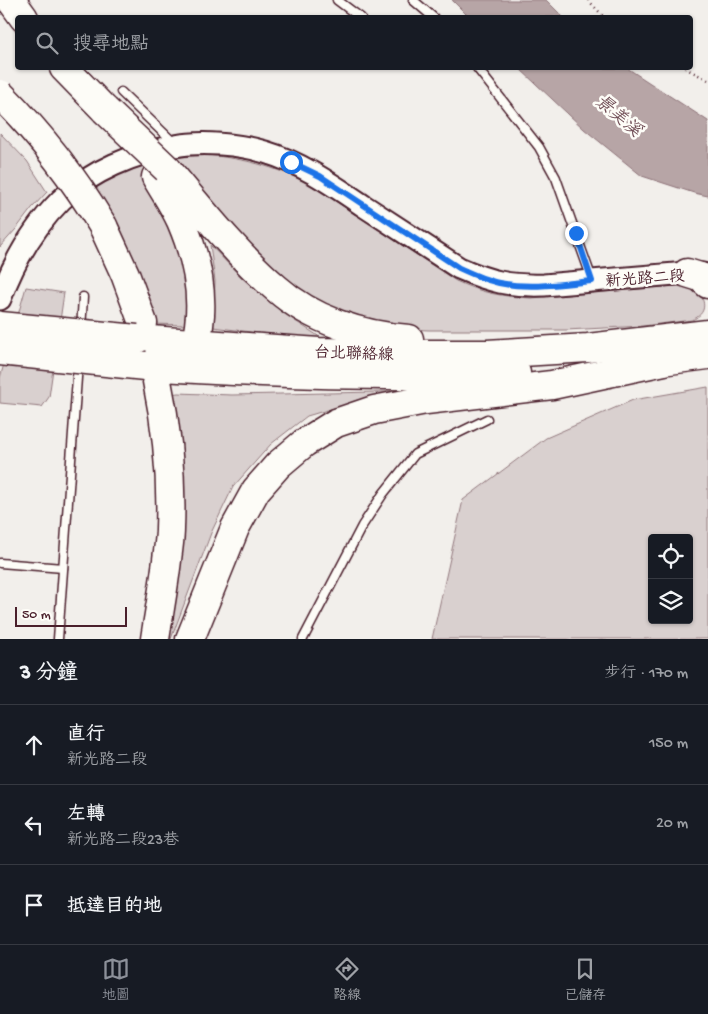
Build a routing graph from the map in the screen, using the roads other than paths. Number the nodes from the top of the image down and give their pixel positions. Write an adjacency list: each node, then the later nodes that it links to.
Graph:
1 (11, 0): 4 (highway)
2 (337, 0): 5 (lane)
3 (413, 0): 6 (lane)
4 (22, 15)
5 (357, 15)
6 (430, 15)
7 (67, 70): 10 (highway)
8 (479, 70): 13 (lane)
9 (0, 94): 17 (highway, bridge)
10 (113, 101): 11 (highway, bridge); 11 (lane)
11 (166, 164): 13 (street, 新光路二段); 15 (street, 新光路二段); 19 (highway); 21 (highway)
12 (701, 277): 13 (street, 新光路二段)
13 (592, 281)
14 (83, 297): 20 (lane)
15 (0, 299)
16 (0, 326): 17 (highway, 台北聯絡線, bridge)
17 (140, 331): 19 (highway, 台北聯絡線)
18 (705, 338): 21 (highway, 台北聯絡線); 24 (highway, 台北聯絡線)
19 (196, 343): 21 (highway, 台北聯絡線); 25 (highway)
20 (80, 345)
21 (588, 348)
22 (0, 351): 26 (highway, 台北聯絡線, bridge)
23 (79, 355): 29 (lane)
24 (664, 360): 25 (highway, 台北聯絡線); 32 (highway)
25 (190, 369): 26 (highway, 台北聯絡線)
26 (151, 374): 31 (highway)
27 (487, 419): 33 (lane)
28 (0, 563): 29 (lane)
29 (64, 568): 30 (lane)
30 (58, 639)
31 (155, 639)
32 (190, 639)
33 (302, 639)

